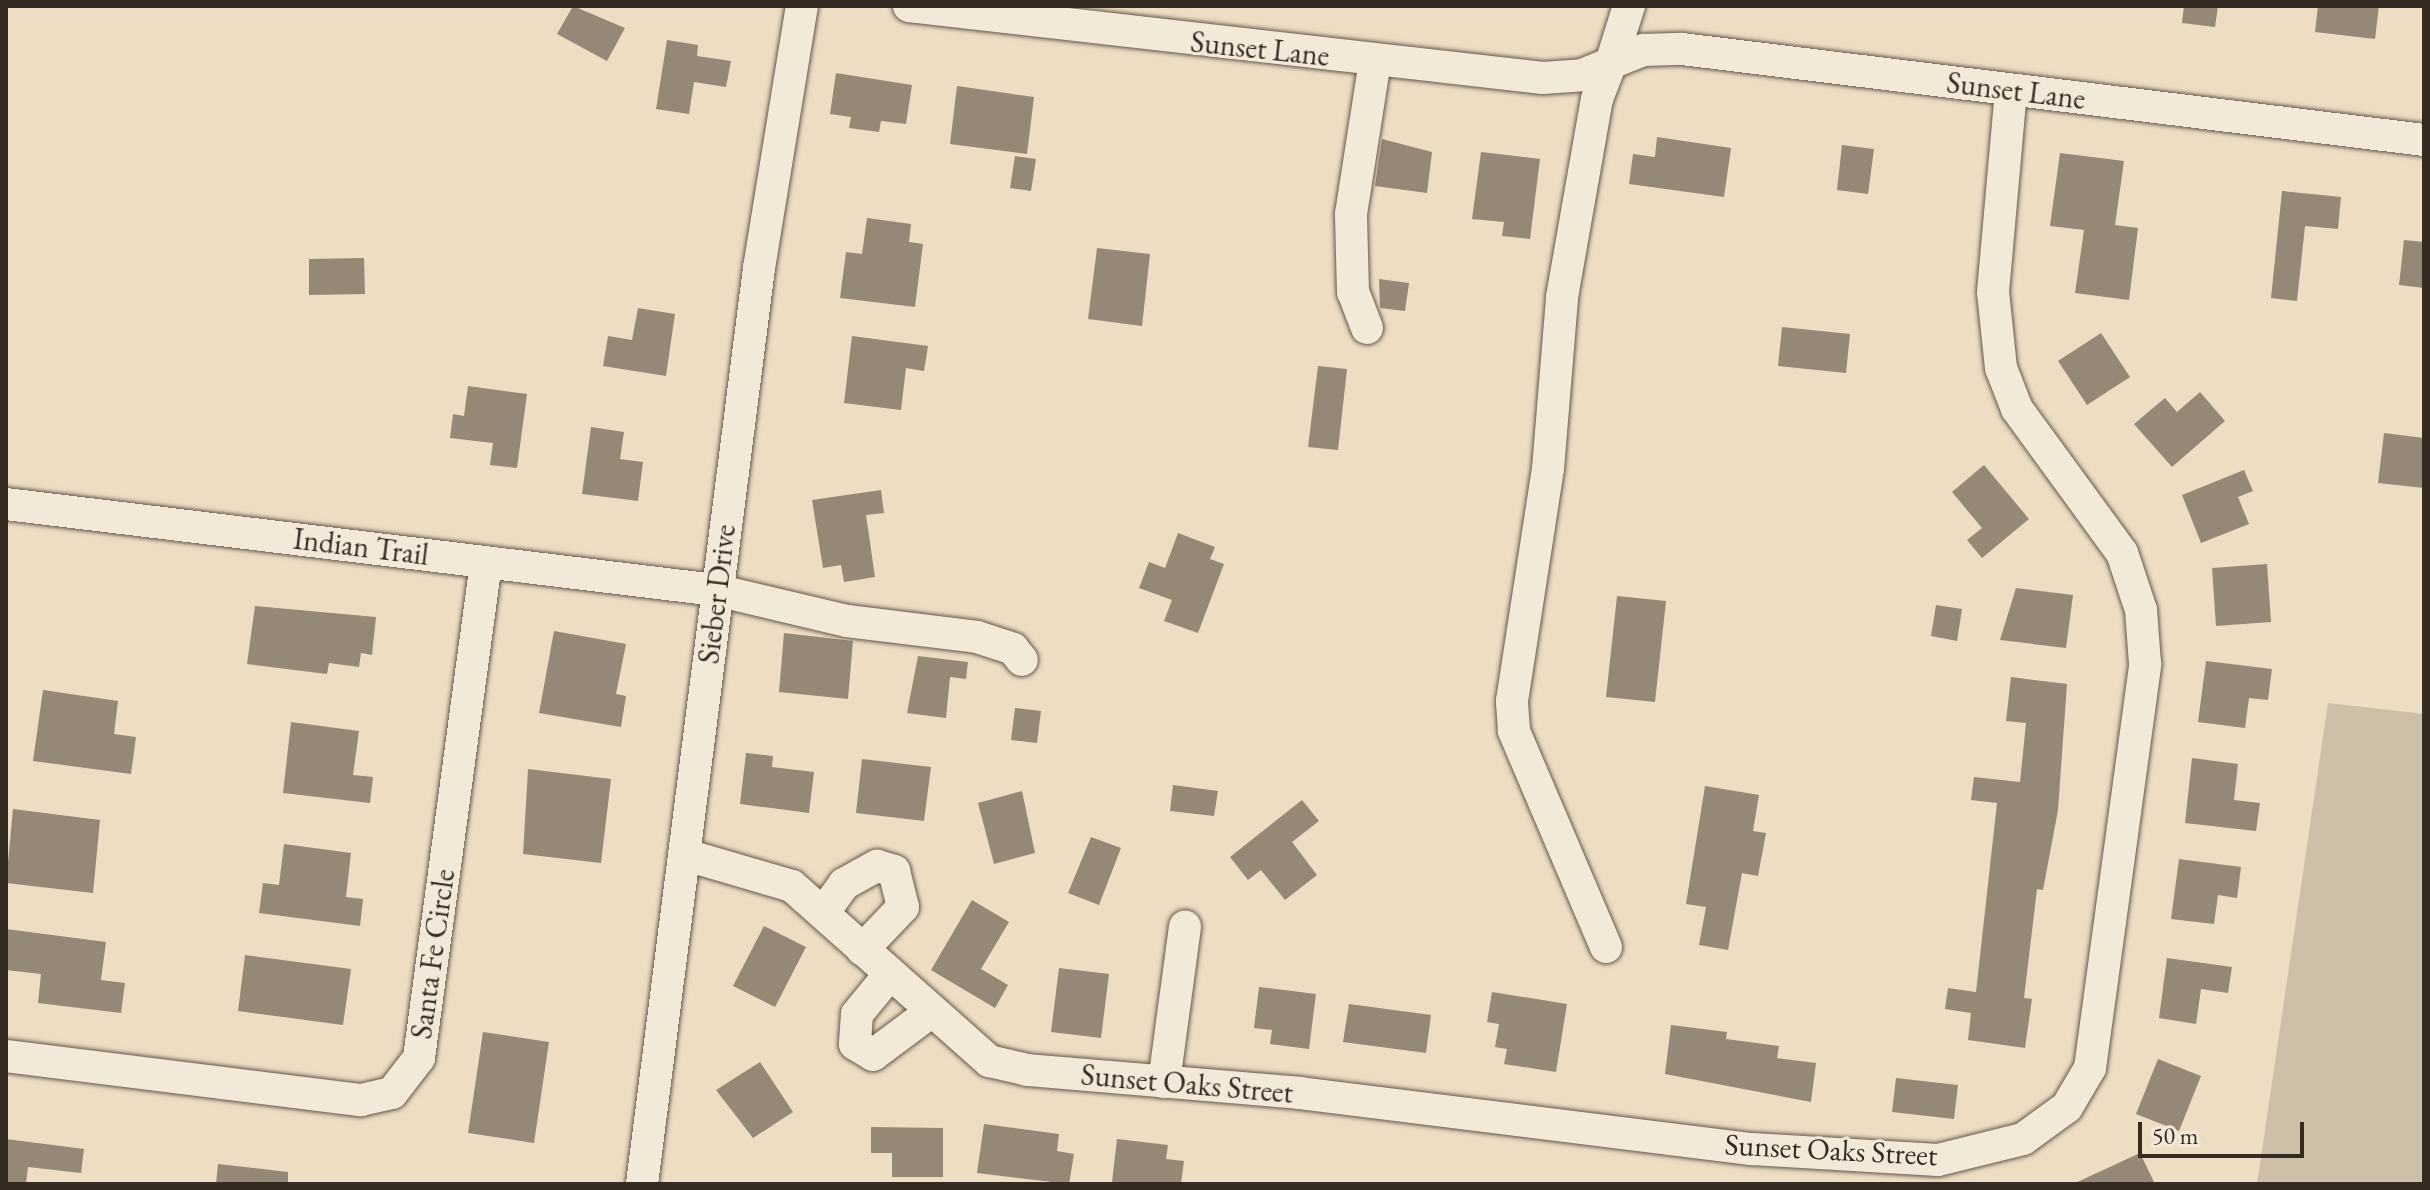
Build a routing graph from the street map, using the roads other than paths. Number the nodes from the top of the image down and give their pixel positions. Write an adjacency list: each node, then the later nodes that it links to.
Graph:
1 (802, 6): 11 (street, Sieber Drive)
2 (909, 6): 4 (street, Sunset Lane)
3 (1629, 6): 5 (street)
4 (1375, 61): 5 (street, Sunset Lane); 8 (street)
5 (1611, 63): 6 (street, Sunset Lane); 16 (street)
6 (2011, 91): 7 (street, Sunset Lane); 21 (street, Sunset Oaks Street)
7 (2424, 140)
8 (1367, 328)
9 (6, 504): 10 (street, Indian Trail)
10 (486, 563): 11 (street, Indian Trail); 20 (street, Santa Fe Circle)
11 (716, 590): 12 (street, Indian Trail); 13 (street, Sieber Drive)
12 (1022, 660)
13 (686, 855): 14 (street, Sunset Oaks Street); 22 (street, Sieber Drive)
14 (826, 909): 17 (street, Sunset Oaks Street); 17 (street)
15 (1185, 926): 21 (street)
16 (1606, 947)
17 (862, 950): 18 (street, Sunset Oaks Street)
18 (890, 974): 19 (street, Sunset Oaks Street); 19 (street)
19 (932, 1011): 21 (street, Sunset Oaks Street)
20 (6, 1056)
21 (1164, 1082)
22 (642, 1184)

